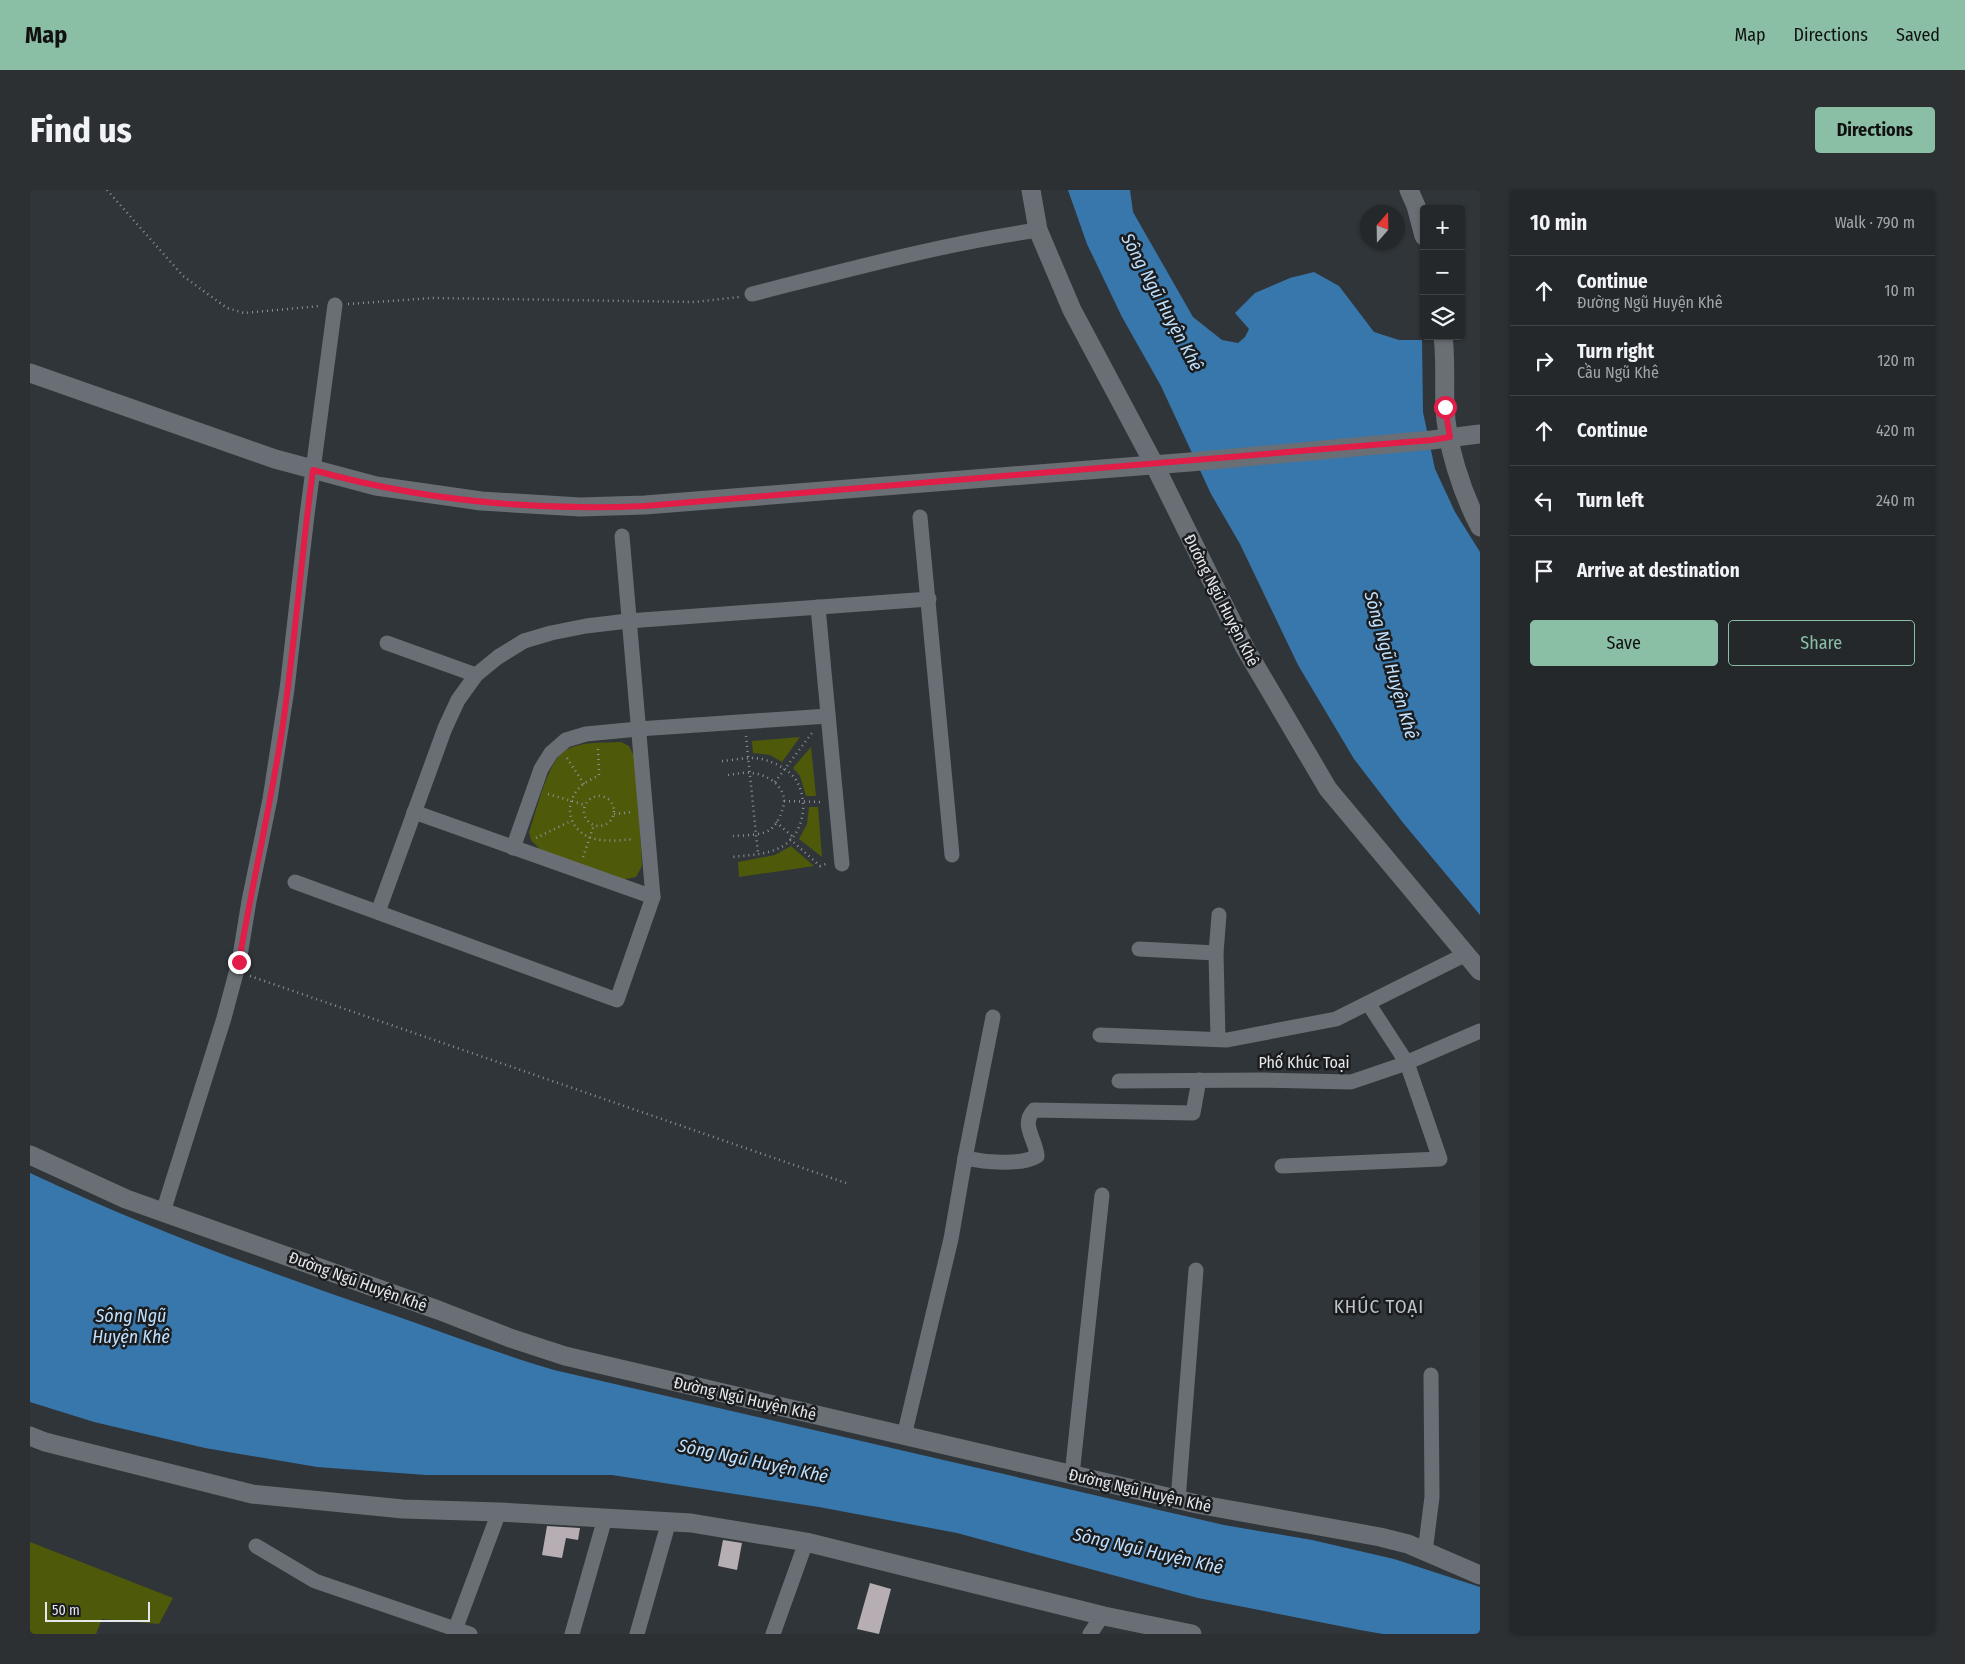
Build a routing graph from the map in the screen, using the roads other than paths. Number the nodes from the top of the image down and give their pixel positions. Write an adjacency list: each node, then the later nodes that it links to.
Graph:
1 (1031, 190): 4 (street, Đường Ngũ Huyện Khê)
2 (1409, 190): 3 (street)
3 (1420, 221)
4 (1038, 230): 5 (street); 11 (street, Đường Ngũ Huyện Khê)
5 (752, 294)
6 (335, 305): 12 (street)
7 (1444, 340): 10 (street)
8 (30, 373): 12 (street)
9 (1480, 434): 10 (street)
10 (1441, 439): 11 (street); 14 (street)
11 (1154, 464): 12 (street); 33 (street, Đường Ngũ Huyện Khê)
12 (313, 470): 47 (street)
13 (920, 517): 16 (street)
14 (1480, 527)
15 (622, 536): 18 (street)
16 (929, 599): 17 (street); 25 (street)
17 (818, 607): 18 (street); 21 (street)
18 (628, 621): 20 (street); 22 (street)
19 (387, 643): 20 (street)
20 (476, 675): 23 (street)
21 (828, 716): 22 (street); 26 (street)
22 (638, 729): 24 (street); 28 (street)
23 (414, 812): 24 (street); 29 (street)
24 (513, 848): 28 (street)
25 (952, 855)
26 (836, 863)
27 (295, 882): 29 (street)
28 (652, 897): 29 (street)
29 (378, 912)
30 (1219, 915): 32 (street)
31 (1140, 949): 32 (street)
32 (1216, 953): 39 (street)
33 (1466, 954): 34 (street, Đường Ngũ Huyện Khê); 35 (street)
34 (1480, 972)
35 (1368, 1003): 39 (street); 40 (street)
36 (993, 1017): 44 (street)
37 (1480, 1031): 40 (street, Phố Khúc Toại)
38 (1100, 1034): 39 (street)
39 (1218, 1039)
40 (1407, 1063): 41 (street, Phố Khúc Toại); 45 (street)
41 (1199, 1080): 42 (street, Phố Khúc Toại); 44 (street)
42 (1119, 1081)
43 (30, 1155): 47 (street, Đường Ngũ Huyện Khê)
44 (965, 1158): 51 (street)
45 (1282, 1166)
46 (1102, 1195): 52 (street)
47 (164, 1212): 51 (street, Đường Ngũ Huyện Khê)
48 (1196, 1270): 53 (street)
49 (1431, 1375): 59 (street)
50 (30, 1436): 54 (street)
51 (904, 1436): 52 (street, Đường Ngũ Huyện Khê)
52 (1072, 1475): 53 (street, Đường Ngũ Huyện Khê)
53 (1178, 1500): 59 (street, Đường Ngũ Huyện Khê)
54 (500, 1512): 55 (street); 62 (street)
55 (604, 1518): 56 (street); 64 (street)
56 (669, 1522): 57 (street); 65 (street)
57 (806, 1542): 61 (street); 66 (street)
58 (256, 1546): 62 (street)
59 (1425, 1552): 60 (street, Đường Ngũ Huyện Khê)
60 (1480, 1575)
61 (1102, 1616): 67 (street); 68 (street)
62 (455, 1630): 63 (street)
63 (470, 1634)
64 (572, 1634)
65 (637, 1634)
66 (773, 1634)
67 (1090, 1634)
68 (1192, 1634)

